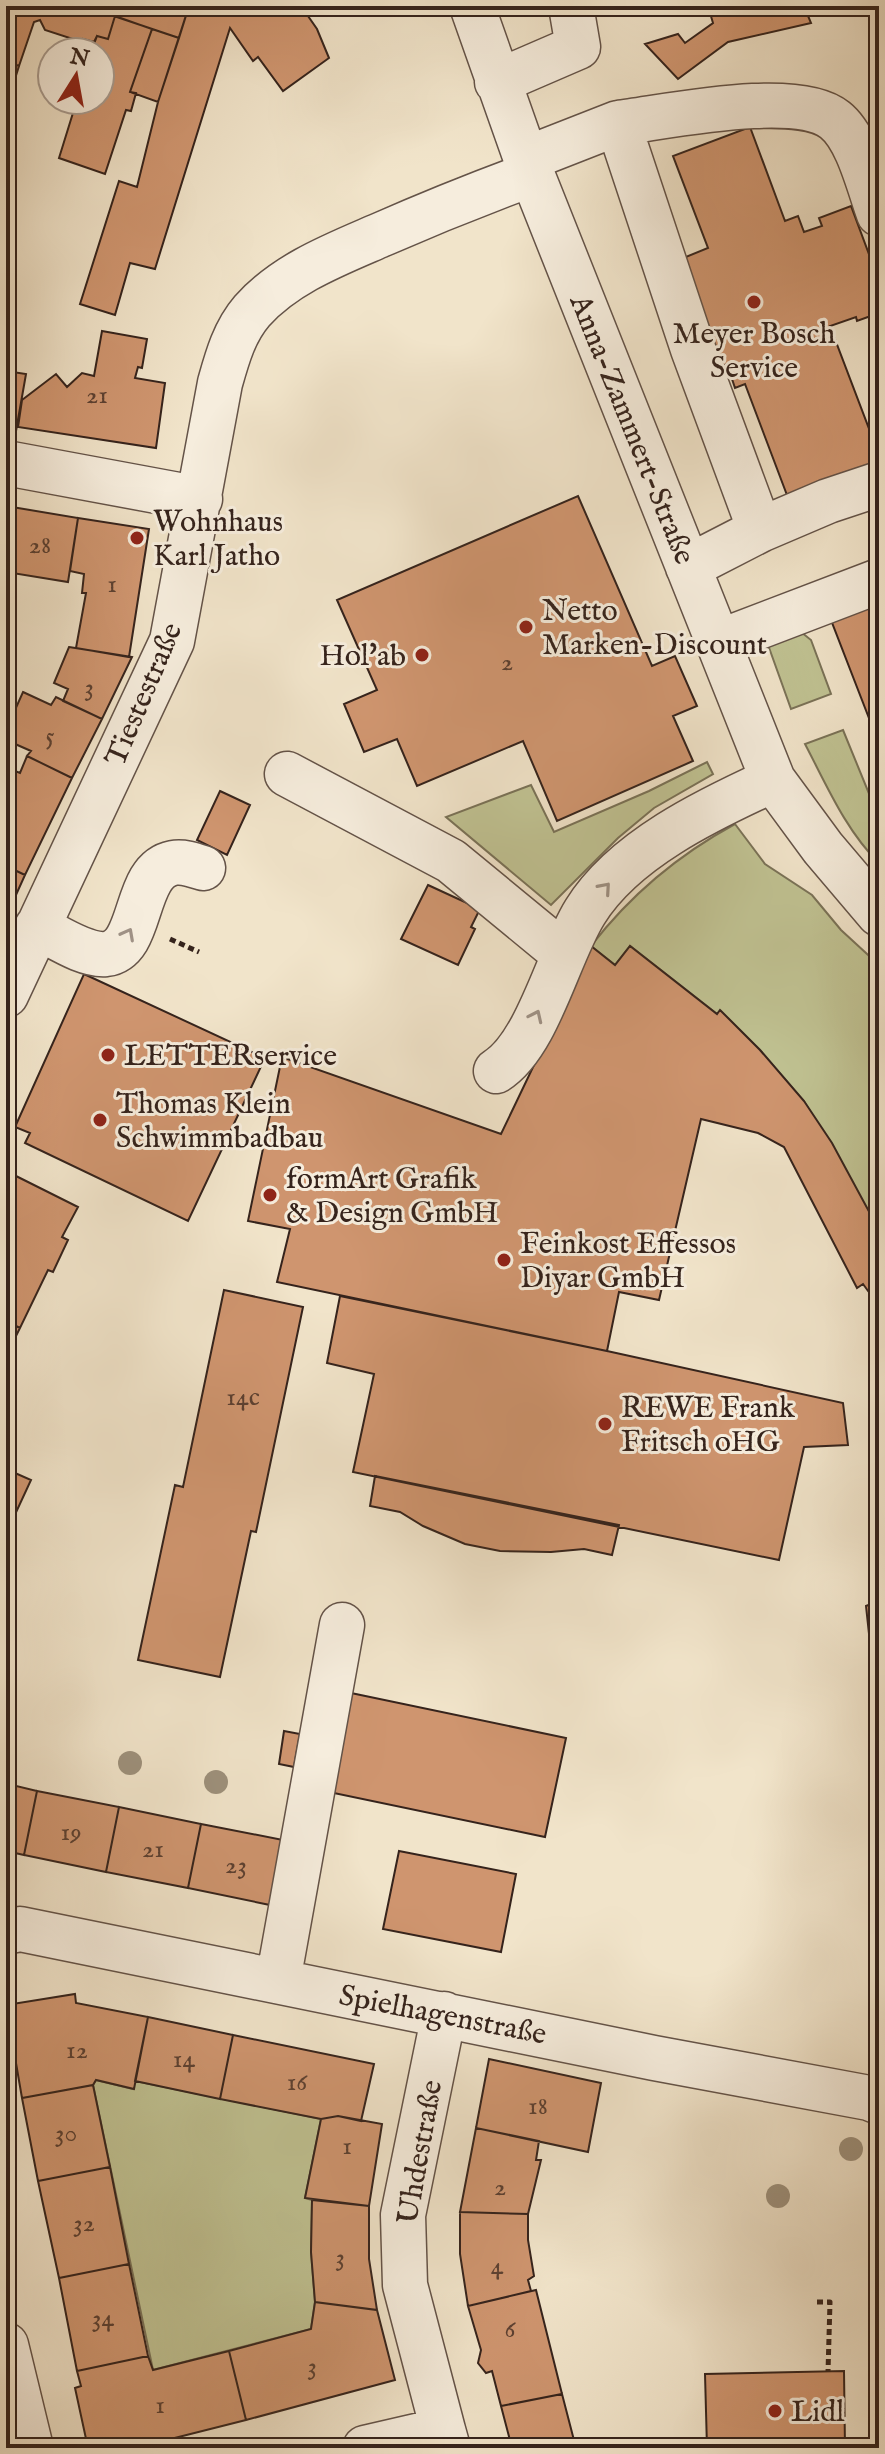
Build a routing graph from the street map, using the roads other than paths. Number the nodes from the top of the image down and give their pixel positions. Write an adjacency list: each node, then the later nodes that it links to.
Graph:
1 (472, 6): 3 (street, Anna-Zammert-Straße)
2 (571, 6): 3 (street)
3 (497, 82): 5 (street, Anna-Zammert-Straße)
4 (618, 123): 5 (street, Tiestestraße); 6 (street, Tiestestraße); 10 (street)
5 (529, 166): 9 (street, Tiestestraße); 11 (street, Anna-Zammert-Straße)
6 (879, 214)
7 (6, 463): 9 (street)
8 (879, 484): 10 (street)
9 (200, 499): 18 (street, Tiestestraße)
10 (760, 530): 11 (street)
11 (688, 567): 13 (street, Anna-Zammert-Straße)
12 (879, 581): 13 (street)
13 (719, 642): 15 (street, Anna-Zammert-Straße)
14 (287, 774): 19 (street)
15 (773, 780): 17 (street, Anna-Zammert-Straße); 19 (street, one-way to 15)
16 (203, 868): 18 (street, one-way to 16)
17 (879, 914)
18 (37, 927): 20 (street, Tiestestraße)
19 (564, 954): 21 (street, one-way to 19)
20 (6, 995)
21 (496, 1071)
22 (342, 1625): 24 (street)
23 (6, 1932): 24 (street, Spielhagenstraße)
24 (278, 1981): 25 (street, Spielhagenstraße)
25 (444, 2014): 26 (street, Spielhagenstraße); 28 (street, Uhdestraße)
26 (879, 2102)
27 (6, 2345): 29 (street)
28 (445, 2439): 30 (street)
29 (31, 2448)
30 (365, 2448)

